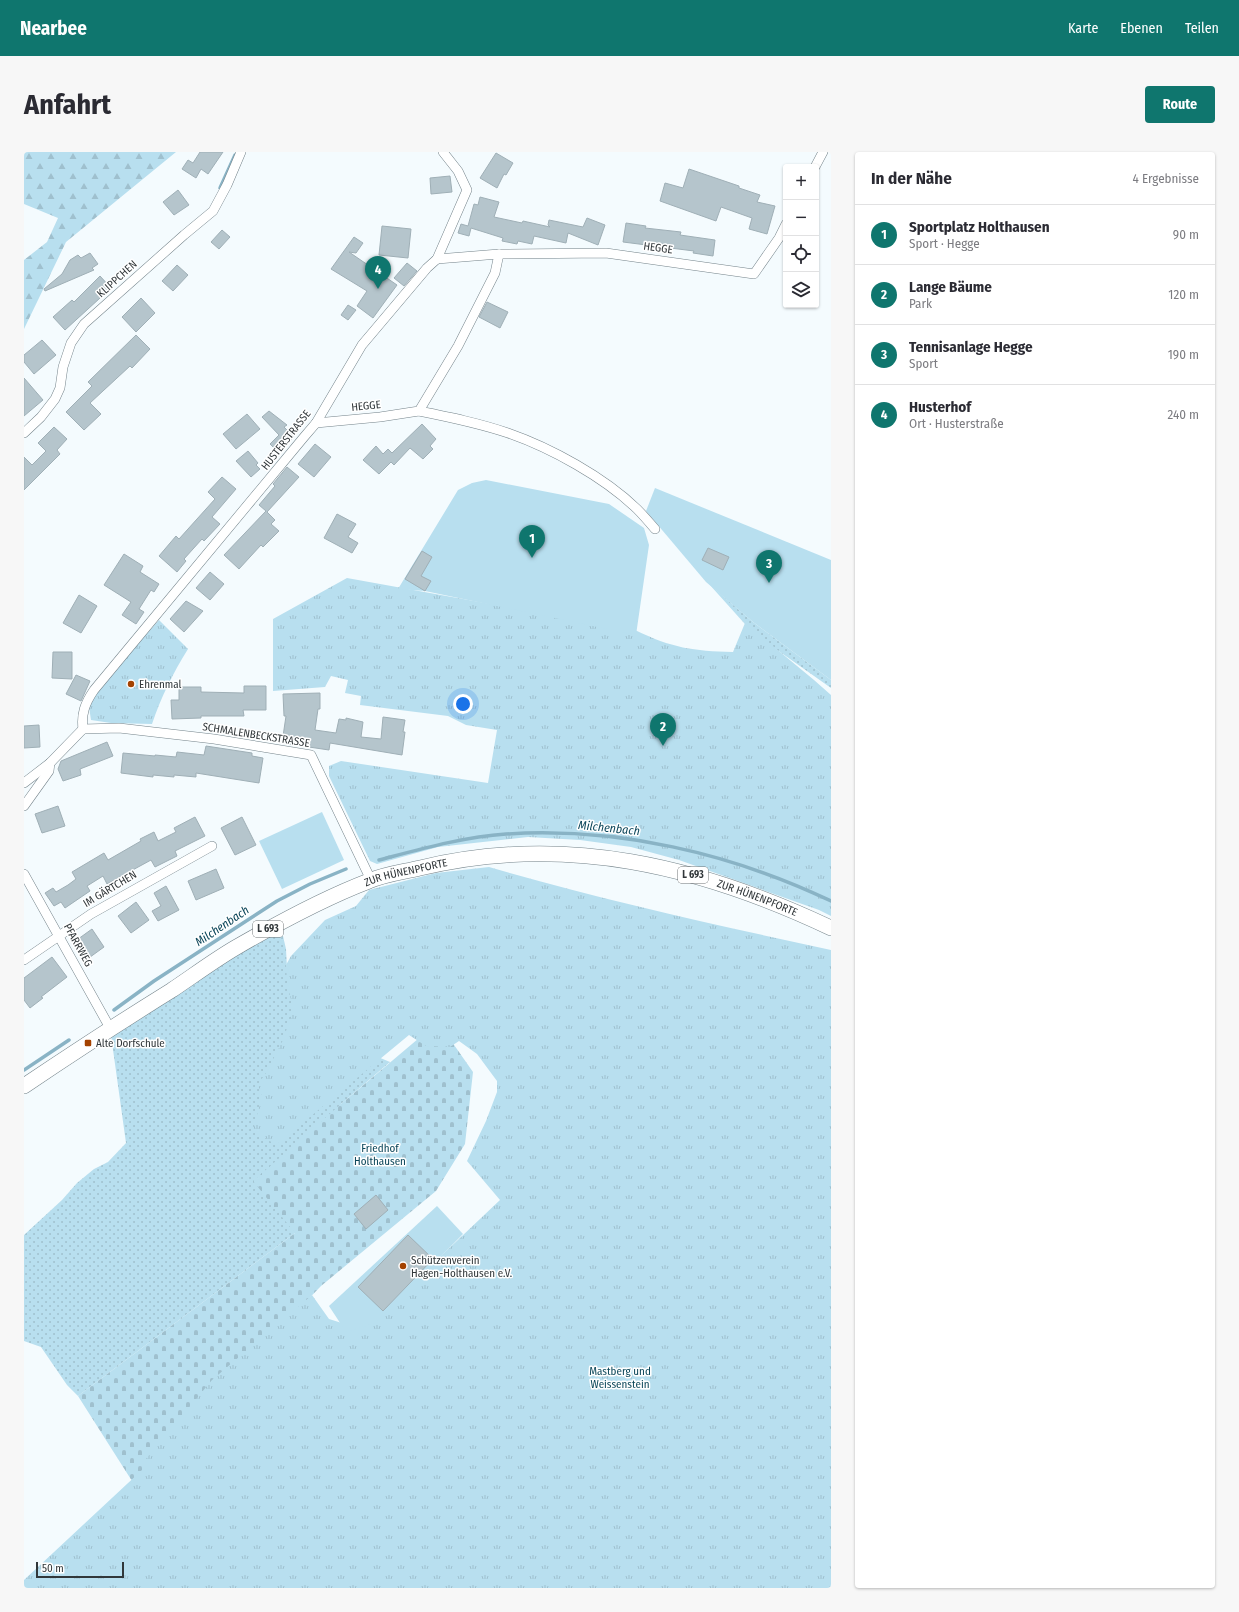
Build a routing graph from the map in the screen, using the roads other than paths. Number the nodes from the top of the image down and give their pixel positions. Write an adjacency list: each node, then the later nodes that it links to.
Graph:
1 (241, 152): 10 (street, KLIPPCHEN)
2 (443, 152): 7 (street, HUSTERSTRASSE)
3 (823, 152): 4 (street)
4 (817, 164)
5 (783, 230): 6 (street, HEGGE)
6 (499, 254): 7 (street, HEGGE); 8 (street)
7 (437, 259): 9 (street, HUSTERSTRASSE)
8 (419, 411): 9 (street, HEGGE); 11 (street, HEGGE)
9 (316, 423): 12 (street, HUSTERSTRASSE)
10 (24, 433)
11 (655, 529)
12 (83, 729): 13 (street); 18 (street, SCHMALENBECKSTRASSE)
13 (50, 763): 14 (street); 15 (street)
14 (24, 783)
15 (24, 806)
16 (212, 846): 20 (street, IM GÄRTCHEN)
17 (24, 874): 20 (street, PFARRWEG)
18 (371, 880): 19 (main road, ZUR HÜNENPFORTE / L 693); 22 (main road, ZUR HÜNENPFORTE / L 693)
19 (831, 928)
20 (58, 936): 21 (street, IM GÄRTCHEN); 22 (street, PFARRWEG)
21 (24, 960)
22 (110, 1028): 23 (main road, ZUR HÜNENPFORTE / L 693)
23 (24, 1086)

